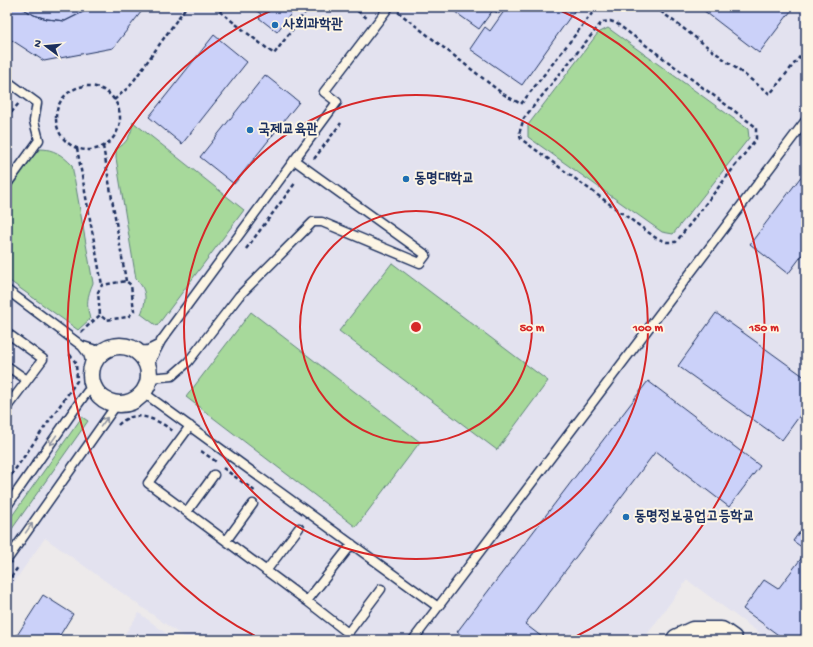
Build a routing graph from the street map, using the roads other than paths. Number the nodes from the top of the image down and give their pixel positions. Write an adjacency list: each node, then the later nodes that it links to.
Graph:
1 (389, 7): 4 (lane)
2 (7, 81): 5 (lane)
3 (806, 120): 31 (lane)
4 (294, 160): 8 (lane); 14 (lane)
5 (7, 184)
6 (7, 290): 9 (lane)
7 (7, 333): 15 (lane)
8 (159, 345): 10 (lane); 14 (lane)
9 (82, 346): 11 (lane); 13 (lane)
10 (137, 351): 11 (street); 14 (street)
11 (103, 352): 13 (street)
12 (7, 366): 15 (lane)
13 (92, 367): 16 (street)
14 (147, 379): 17 (street); 19 (lane)
15 (27, 380): 18 (lane)
16 (94, 387): 17 (street); 22 (lane, one-way to 22)
17 (117, 404): 27 (lane, one-way to 17)
18 (7, 406)
19 (190, 426): 23 (lane); 26 (lane)
20 (214, 476): 23 (lane)
21 (254, 504): 25 (lane)
22 (7, 506)
23 (187, 512): 25 (lane)
24 (299, 528): 28 (lane)
25 (226, 541): 28 (lane)
26 (352, 544): 30 (lane); 31 (lane)
27 (7, 560)
28 (266, 571): 30 (lane)
29 (381, 589): 30 (lane)
30 (307, 601)
31 (438, 607): 32 (lane)
32 (413, 640)
33 (678, 640): 34 (main road)
34 (731, 640)

